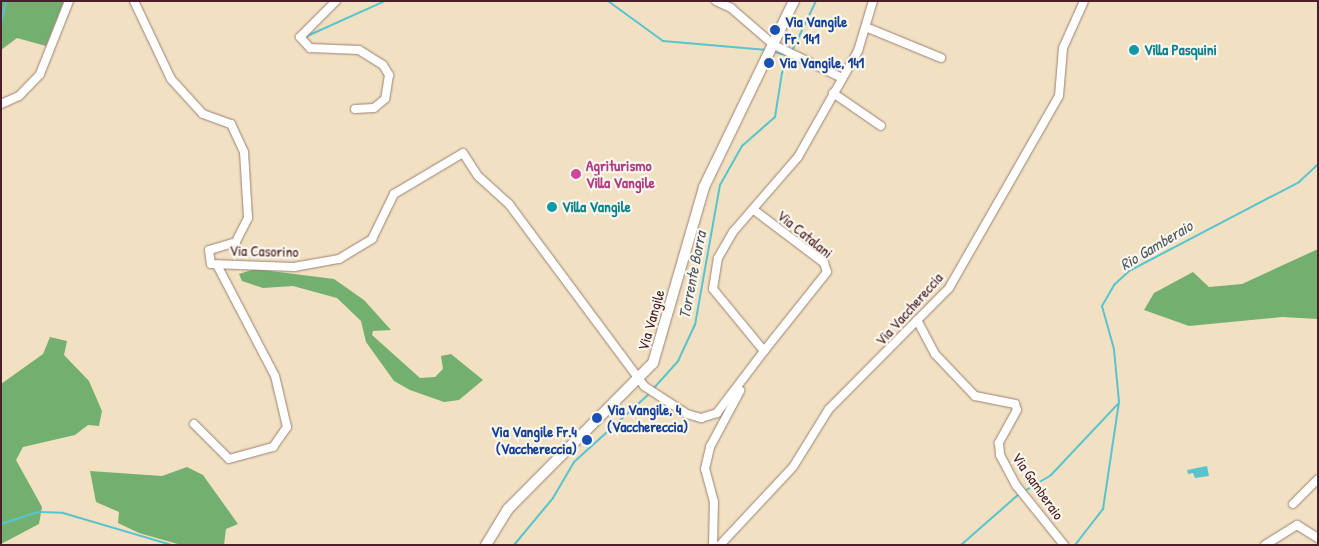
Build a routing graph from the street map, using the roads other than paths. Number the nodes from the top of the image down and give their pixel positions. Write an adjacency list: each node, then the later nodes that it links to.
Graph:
1 (70, 1): 13 (street)
2 (134, 1): 17 (street, Via Casorino)
3 (336, 1): 14 (street)
4 (716, 1): 9 (street)
5 (794, 1): 9 (street, Via Vangile)
6 (873, 1): 8 (street)
7 (1084, 1): 18 (street, Via Vacchereccia)
8 (868, 28): 10 (street); 11 (street)
9 (774, 44): 11 (street); 21 (street, Via Vangile)
10 (941, 58)
11 (842, 78): 12 (street)
12 (833, 93): 15 (street); 16 (street)
13 (1, 104)
14 (355, 109)
15 (881, 126)
16 (754, 210): 19 (street); 19 (street, Via Catalani)
17 (216, 265): 21 (street, Via Casorino); 22 (street)
18 (918, 320): 28 (street, Via Vacchereccia); 29 (street, Via Gamberaio)
19 (764, 351): 20 (street)
20 (745, 381): 21 (street); 27 (street)
21 (642, 384): 26 (street, Via Vangile)
22 (194, 424)
23 (1318, 479): 24 (street)
24 (1293, 504)
25 (1318, 538): 30 (street)
26 (486, 545)
27 (713, 545)
28 (720, 545)
29 (1064, 545)
30 (1265, 545)

